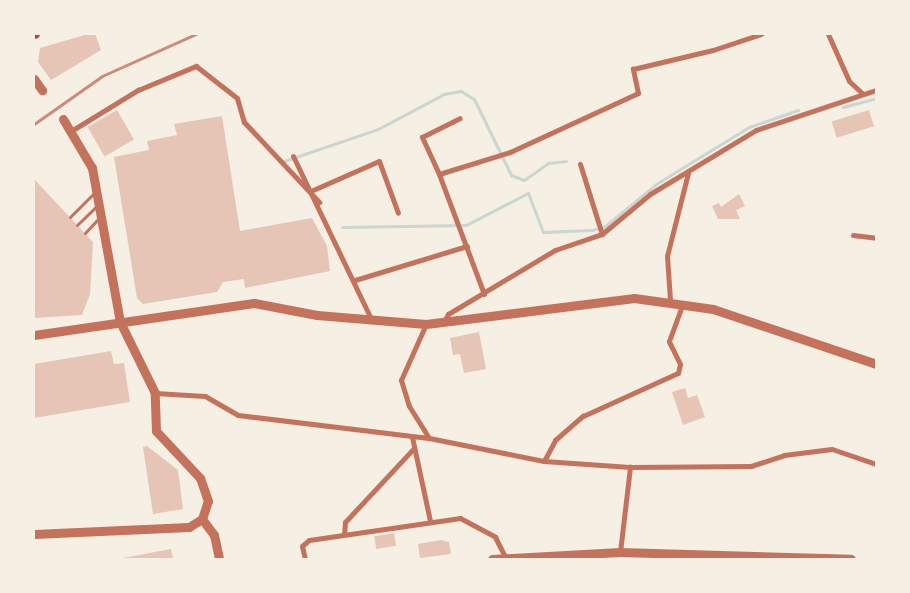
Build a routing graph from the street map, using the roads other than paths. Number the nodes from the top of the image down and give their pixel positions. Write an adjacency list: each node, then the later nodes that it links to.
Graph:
1 (761, 34): 13 (street)
2 (828, 34): 6 (street)
3 (34, 80): 4 (street)
4 (42, 90)
5 (876, 90): 6 (street)
6 (862, 93): 12 (street)
7 (460, 118): 13 (street)
8 (63, 119): 9 (street)
9 (71, 130): 14 (street); 17 (street)
10 (293, 156): 15 (street)
11 (580, 164): 22 (street)
12 (688, 173): 22 (street); 29 (street)
13 (439, 174): 26 (street)
14 (97, 190): 16 (street); 20 (lane)
15 (313, 190): 17 (street); 18 (street)
16 (100, 202): 19 (street); 21 (lane)
17 (319, 202): 27 (street)
18 (398, 213)
19 (102, 216): 23 (lane); 32 (street)
20 (70, 217)
21 (77, 225)
22 (600, 230): 28 (street)
23 (85, 233)
24 (853, 235): 25 (street)
25 (876, 238)
26 (467, 246): 27 (street); 28 (street)
27 (355, 280): 31 (street)
28 (484, 294): 33 (street)
29 (670, 300): 30 (street); 33 (street)
30 (683, 302): 36 (street); 41 (street)
31 (372, 321): 32 (street); 34 (street)
32 (120, 322): 35 (street); 37 (street)
33 (444, 322): 34 (street)
34 (426, 324): 39 (street)
35 (34, 335)
36 (876, 364)
37 (155, 393): 38 (street); 44 (street)
38 (412, 437): 39 (street); 40 (street)
39 (429, 438): 41 (street)
40 (414, 448): 45 (street); 47 (street)
41 (544, 461): 43 (street)
42 (876, 464): 43 (street)
43 (630, 467): 48 (street)
44 (202, 520): 46 (street); 50 (street)
45 (430, 521): 47 (street); 49 (street)
46 (34, 534)
47 (344, 534): 51 (street)
48 (620, 552): 49 (street); 53 (street)
49 (505, 557): 52 (street)
50 (219, 559)
51 (304, 559)
52 (492, 559)
53 (851, 559)

